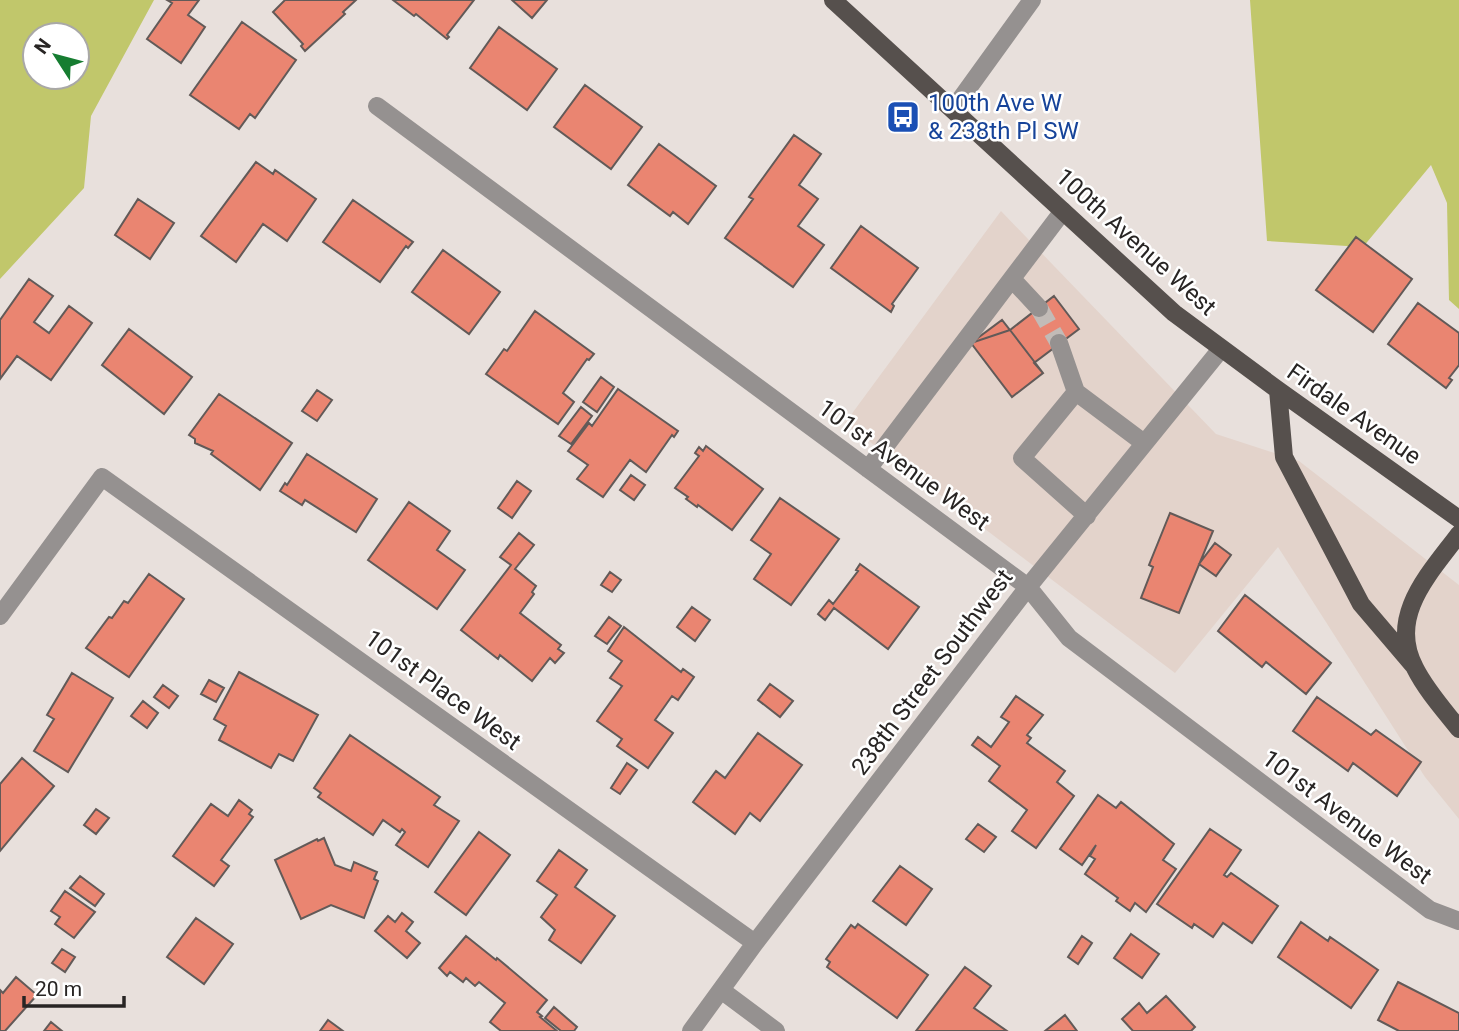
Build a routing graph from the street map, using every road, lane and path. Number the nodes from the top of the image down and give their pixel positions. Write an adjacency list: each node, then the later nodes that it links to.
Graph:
1 (833, 0): 4 (main road, 100th Avenue West)
2 (1031, 0): 4 (street)
3 (377, 106): 13 (street, 101st Avenue West)
4 (954, 108): 5 (main road, 100th Avenue West)
5 (1063, 211): 6 (street); 9 (main road, 100th Avenue West)
6 (1012, 279): 7 (street); 13 (street)
7 (1039, 308)
8 (1059, 344): 11 (street)
9 (1221, 349): 10 (main road, Firdale Avenue); 12 (street, 238th Street Southwest)
10 (1278, 390): 15 (main road, Firdale Avenue); 19 (main road)
11 (1076, 392): 12 (street); 14 (street)
12 (1144, 443): 14 (street, 238th Street Southwest)
13 (868, 469): 17 (street, 101st Avenue West)
14 (1087, 516): 17 (street, 238th Street Southwest)
15 (1459, 519)
16 (1459, 534): 19 (main road)
17 (1028, 586): 21 (street, 101st Avenue West); 22 (street, 238th Street Southwest)
18 (0, 616): 22 (street, 101st Place West)
19 (1413, 665): 20 (main road)
20 (1459, 730)
21 (1459, 921)
22 (755, 943): 23 (street, 238th Street Southwest)
23 (721, 990): 24 (street, 238th Street Southwest); 25 (street)
24 (691, 1031)
25 (776, 1031)

